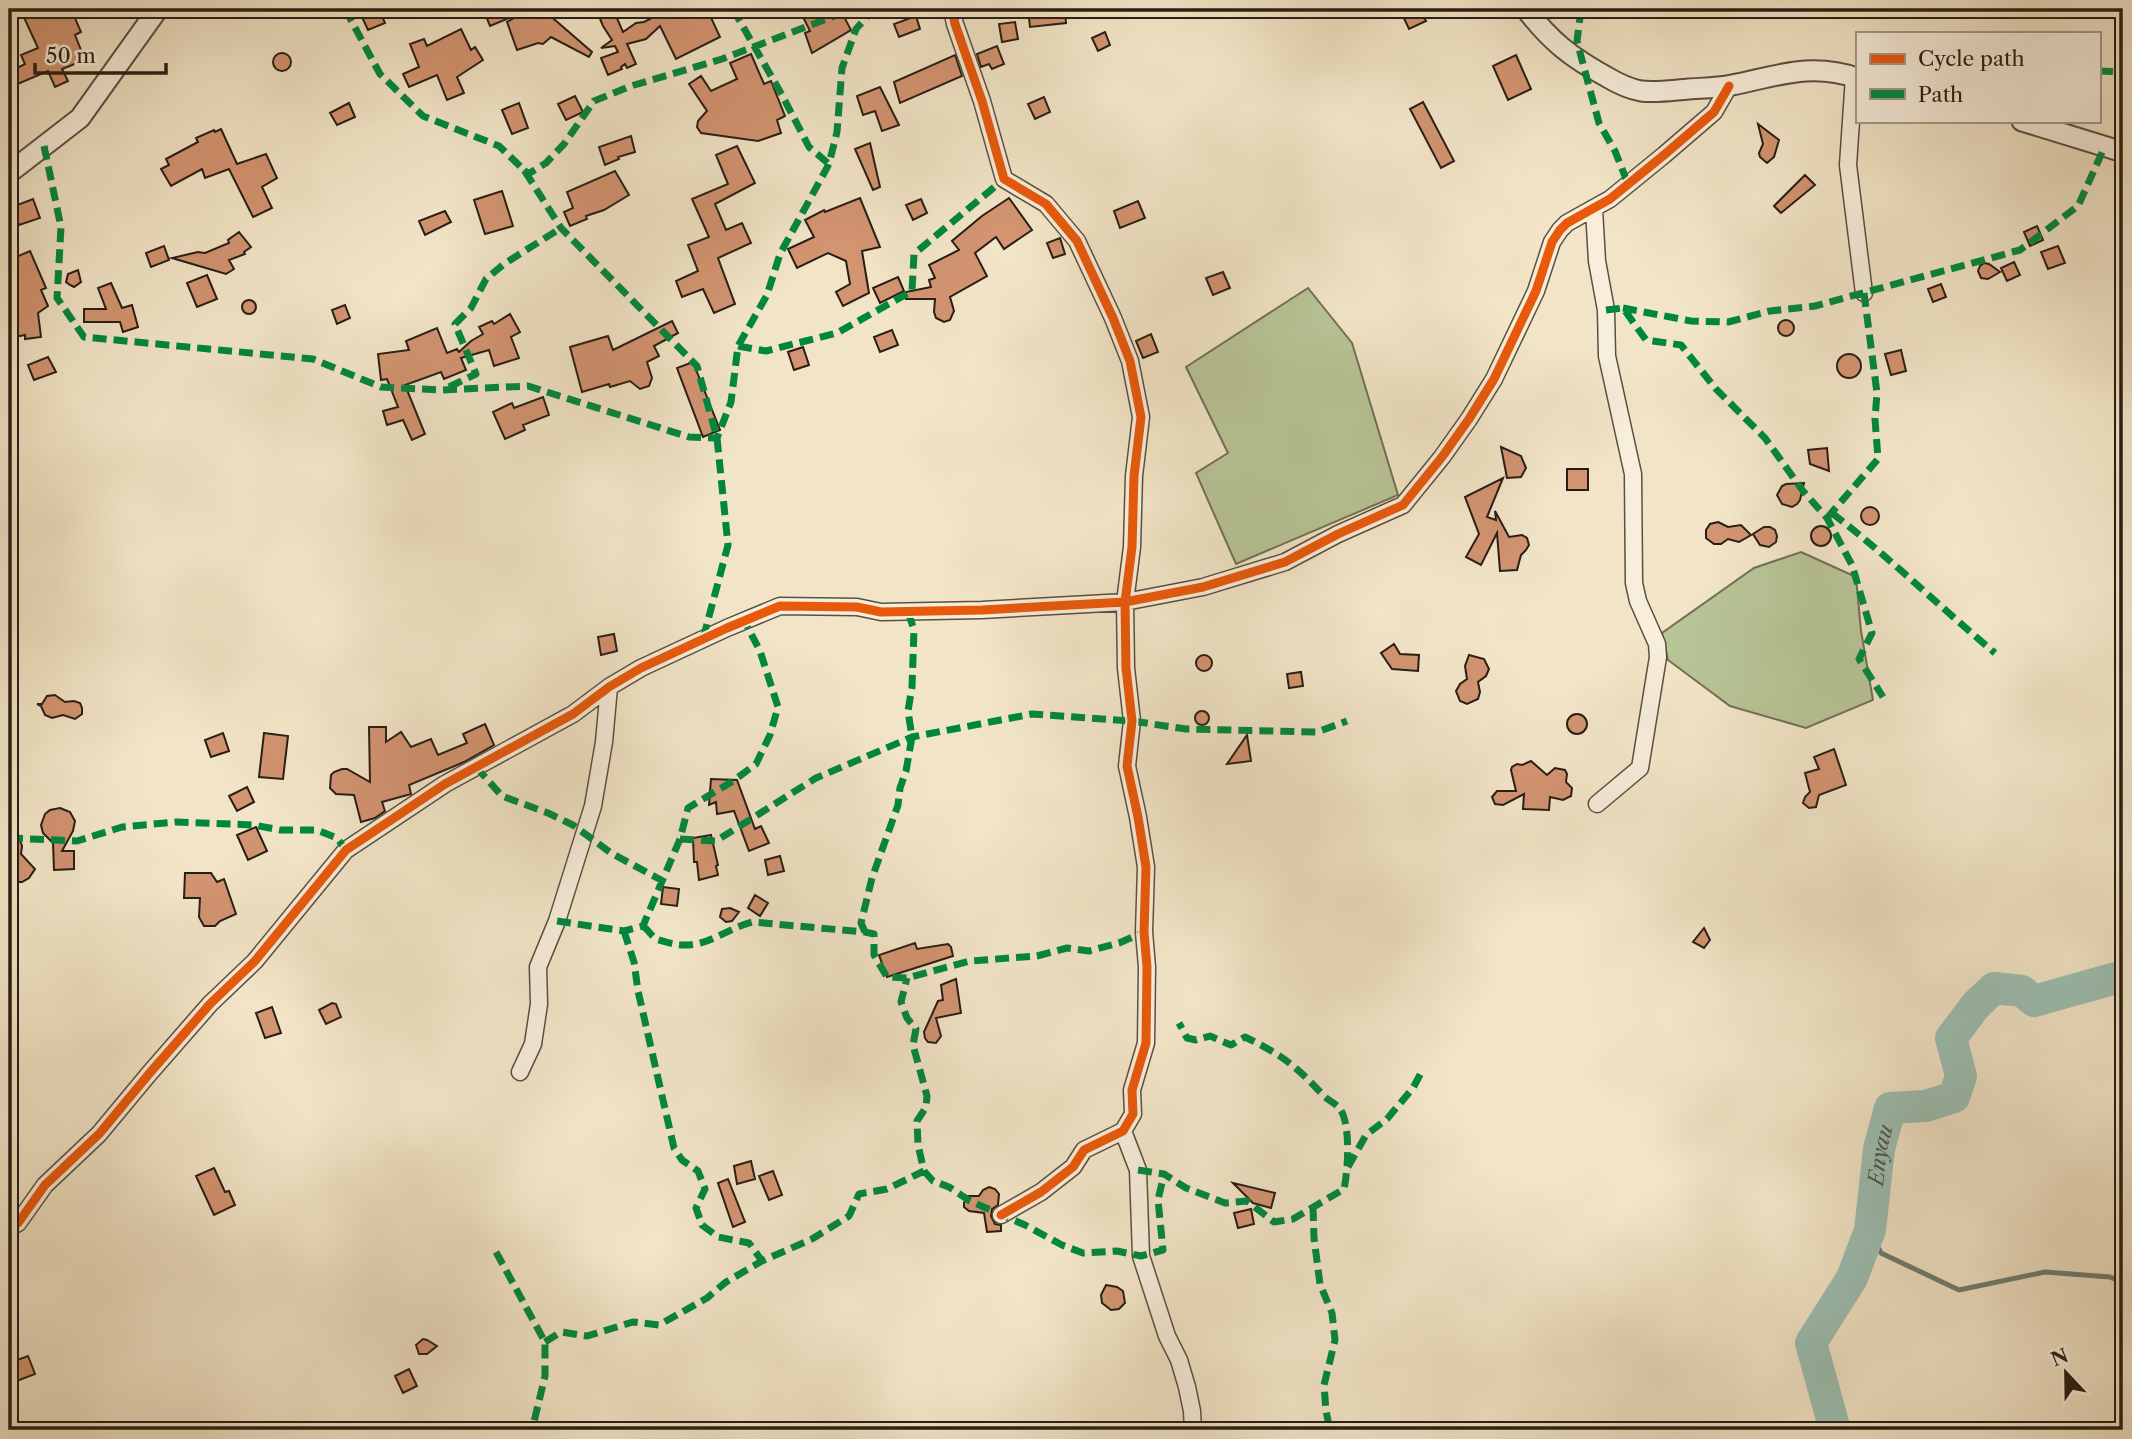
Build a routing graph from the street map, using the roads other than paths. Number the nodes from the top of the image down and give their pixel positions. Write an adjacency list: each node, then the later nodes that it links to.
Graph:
1 (158, 9): 8 (street)
2 (952, 9): 11 (street)
3 (1527, 9): 5 (street)
4 (1856, 78): 5 (street); 10 (street)
5 (1729, 86): 9 (street)
6 (2025, 122): 7 (street)
7 (2123, 152)
8 (9, 173)
9 (1594, 209): 11 (street); 13 (street)
10 (1864, 293)
11 (1125, 602): 12 (street); 15 (street)
12 (609, 687): 14 (street); 17 (street)
13 (1597, 804)
14 (520, 1073)
15 (1124, 1131): 16 (street); 18 (street)
16 (1001, 1214)
17 (9, 1228)
18 (1193, 1430)

